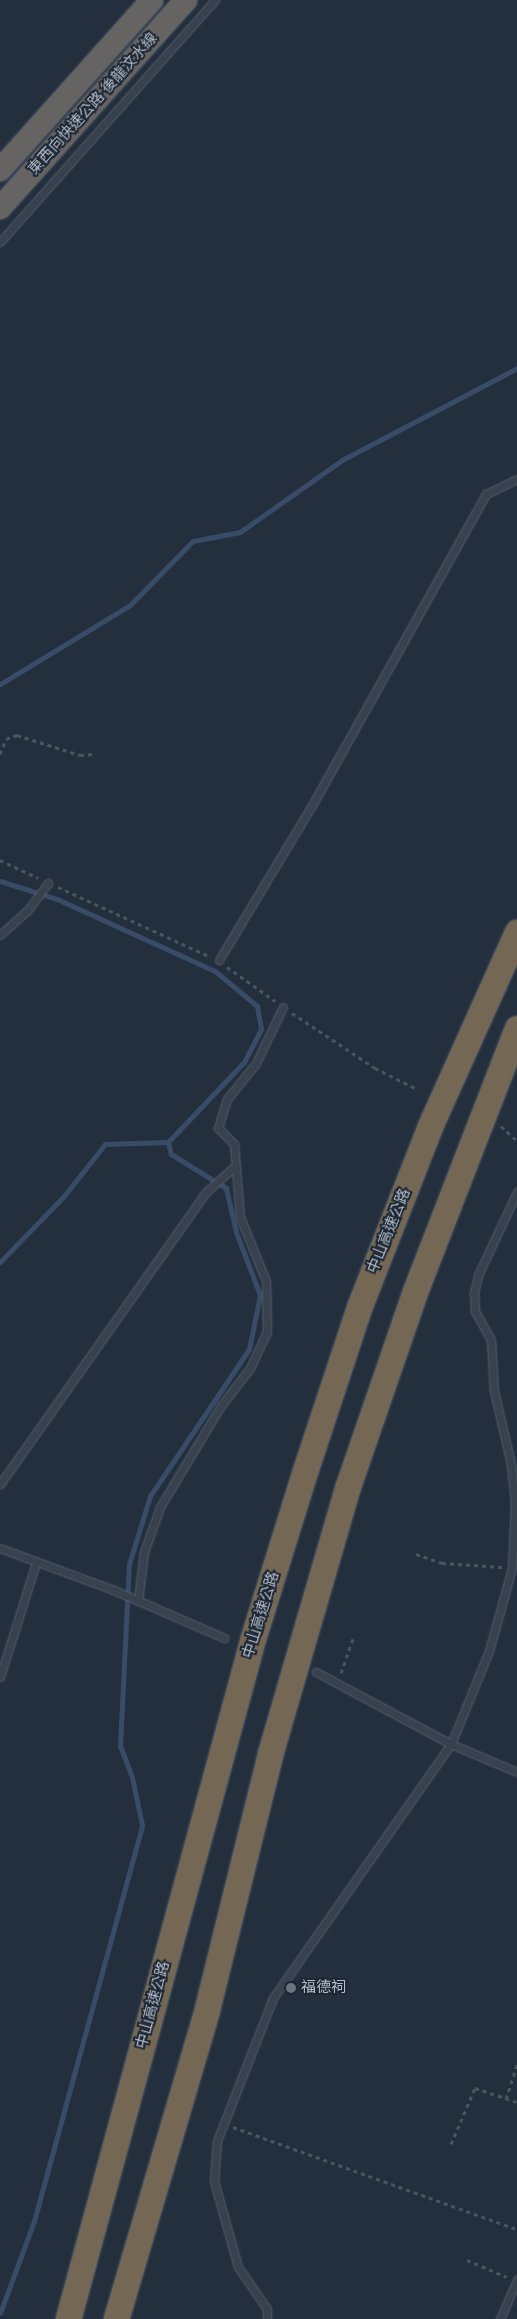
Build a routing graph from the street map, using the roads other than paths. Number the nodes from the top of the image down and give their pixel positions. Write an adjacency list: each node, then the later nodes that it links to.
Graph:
1 (152, 0): 4 (highway, 東西向快速公路 後龍汶水線)
2 (186, 0): 5 (highway, 東西向快速公路 後龍汶水線)
3 (215, 0): 6 (lane)
4 (0, 170)
5 (0, 208)
6 (0, 242)
7 (517, 480): 11 (lane)
8 (48, 883): 10 (lane)
9 (517, 932): 26 (highway, 中山高速公路)
10 (0, 935)
11 (219, 960)
12 (282, 1007): 14 (lane)
13 (517, 1028): 27 (highway)
14 (235, 1166): 16 (lane); 19 (lane)
15 (517, 1192): 23 (lane)
16 (0, 1484)
17 (0, 1548): 18 (lane)
18 (36, 1562): 19 (lane); 22 (lane)
19 (138, 1602): 20 (lane)
20 (224, 1638)
21 (316, 1672): 23 (lane)
22 (0, 1677)
23 (451, 1744): 24 (lane); 28 (lane)
24 (517, 1772)
25 (517, 2280): 29 (lane)
26 (68, 2319)
27 (116, 2319)
28 (267, 2319)
29 (500, 2319)

